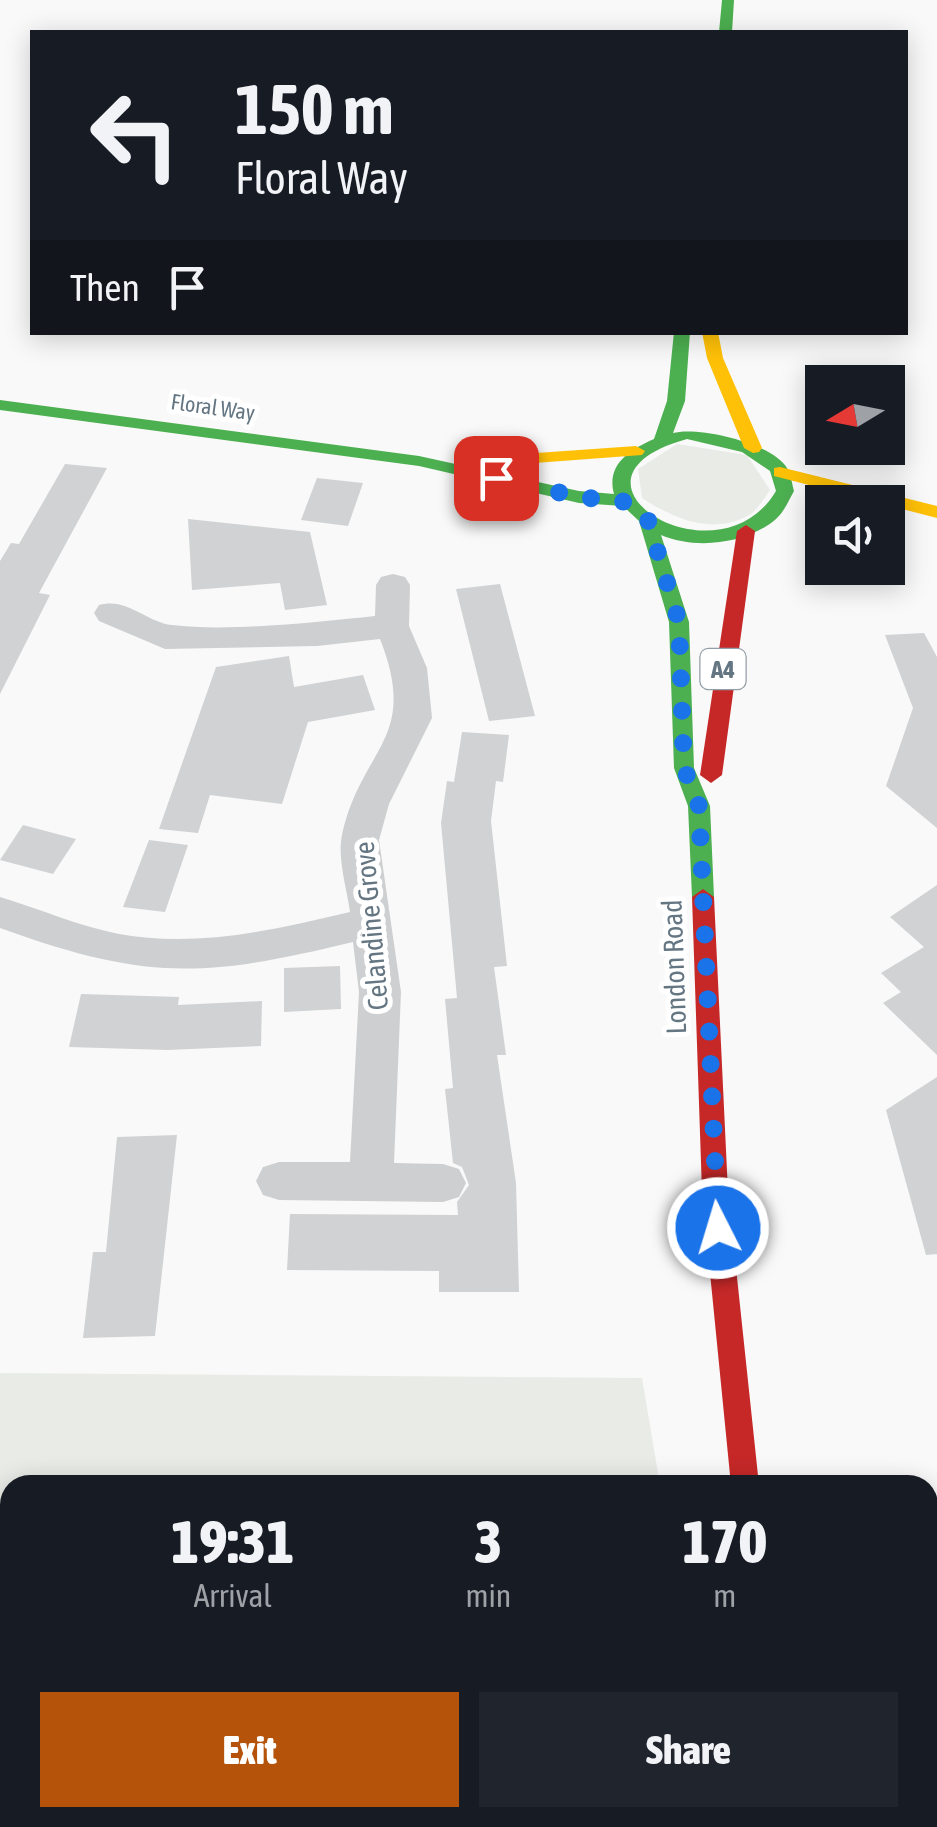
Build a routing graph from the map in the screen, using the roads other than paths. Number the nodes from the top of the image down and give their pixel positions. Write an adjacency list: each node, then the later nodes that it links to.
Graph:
1 (728, 0): 2 (main road)
2 (726, 30)
3 (682, 335): 6 (main road)
4 (711, 335): 7 (main road)
5 (0, 405): 9 (main road, Floral Way)
6 (662, 438): 7 (main road); 8 (main road)
7 (753, 448): 10 (main road)
8 (636, 452): 9 (main road, Floral Way); 11 (main road)
9 (419, 461): 11 (main road, Floral Way)
10 (780, 472): 12 (main road); 15 (main road)
11 (627, 502): 16 (main road)
12 (778, 510): 13 (main road); 17 (main road)
13 (805, 511)
14 (905, 513): 15 (main road)
15 (937, 513)
16 (648, 520): 17 (main road); 21 (main road, London Road / A4)
17 (746, 530): 21 (main road, London Road / A4)
18 (393, 585): 20 (street, Celandine Grove)
19 (111, 613): 20 (street)
20 (392, 626): 23 (street, Celandine Grove)
21 (699, 806): 27 (main road, London Road / A4)
22 (0, 912): 23 (street)
23 (370, 923): 25 (street, Celandine Grove)
24 (279, 1181): 25 (street)
25 (371, 1181): 26 (street)
26 (444, 1183)
27 (745, 1475)

